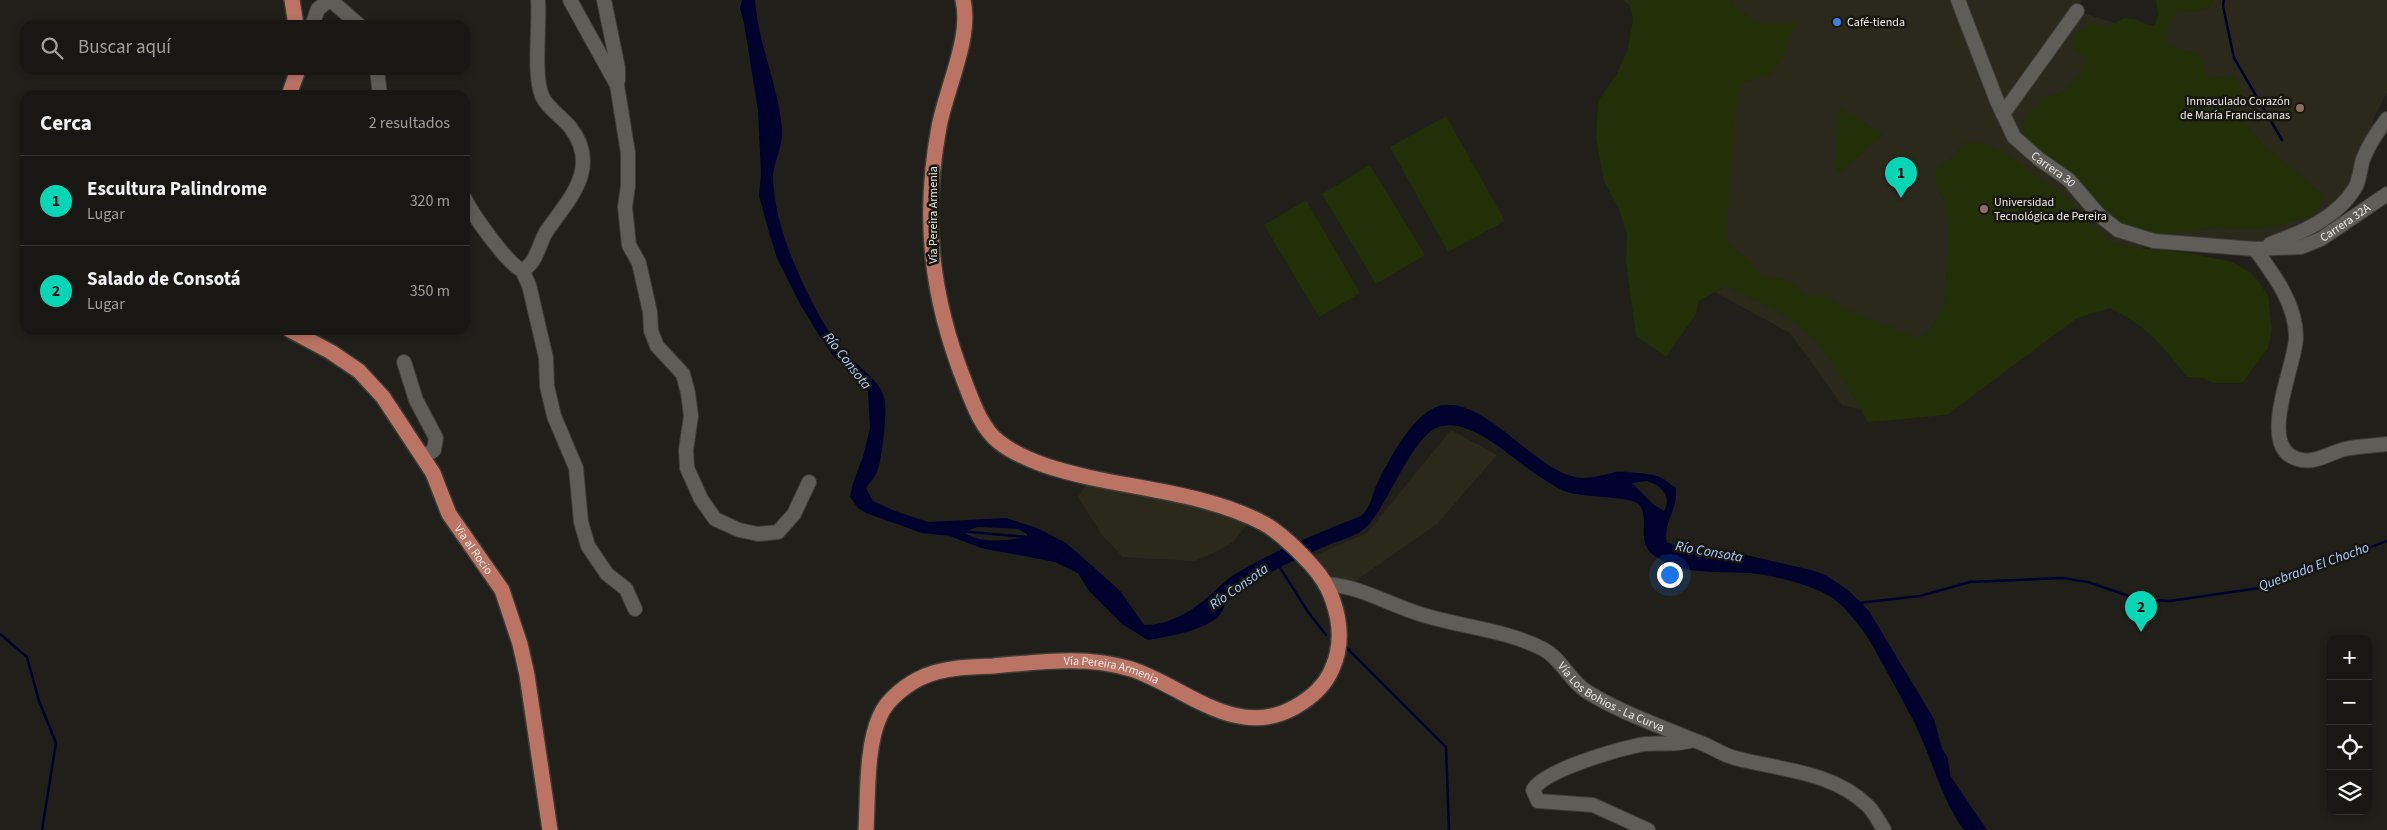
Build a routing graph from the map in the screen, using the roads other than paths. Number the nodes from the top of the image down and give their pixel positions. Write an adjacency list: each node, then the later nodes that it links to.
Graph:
1 (292, 0): 9 (main road)
2 (350, 0): 12 (street)
3 (538, 0): 24 (street)
4 (570, 0): 15 (street)
5 (604, 0): 15 (street)
6 (963, 0): 30 (main road, Vía Pereira Armenia)
7 (1958, 0): 18 (street, Carrera 30)
8 (2077, 11): 18 (street)
9 (295, 20)
10 (314, 20): 11 (street)
11 (353, 20)
12 (354, 20)
13 (296, 75): 16 (main road)
14 (378, 75): 17 (street)
15 (617, 85): 29 (street)
16 (291, 90)
17 (379, 90)
18 (2003, 114): 23 (street, Carrera 30)
19 (2387, 119): 23 (street)
20 (2387, 194): 22 (street, Carrera 32A)
21 (470, 209): 24 (street)
22 (2301, 247): 23 (street, Carrera 30)
23 (2255, 249): 27 (street)
24 (522, 270): 31 (street)
25 (299, 335): 28 (main road, Via al Rocio)
26 (404, 362): 28 (street)
27 (2387, 444)
28 (422, 457): 33 (main road, Via al Rocio)
29 (809, 482)
30 (1326, 584): 32 (street, Vía Los Bohios - La Curva); 34 (main road, Vía Pereira Armenia)
31 (635, 609)
32 (1693, 740): 35 (street); 36 (street, Vía Los Bohios - La Curva)
33 (550, 830)
34 (866, 830)
35 (1648, 830)
36 (1884, 830)

